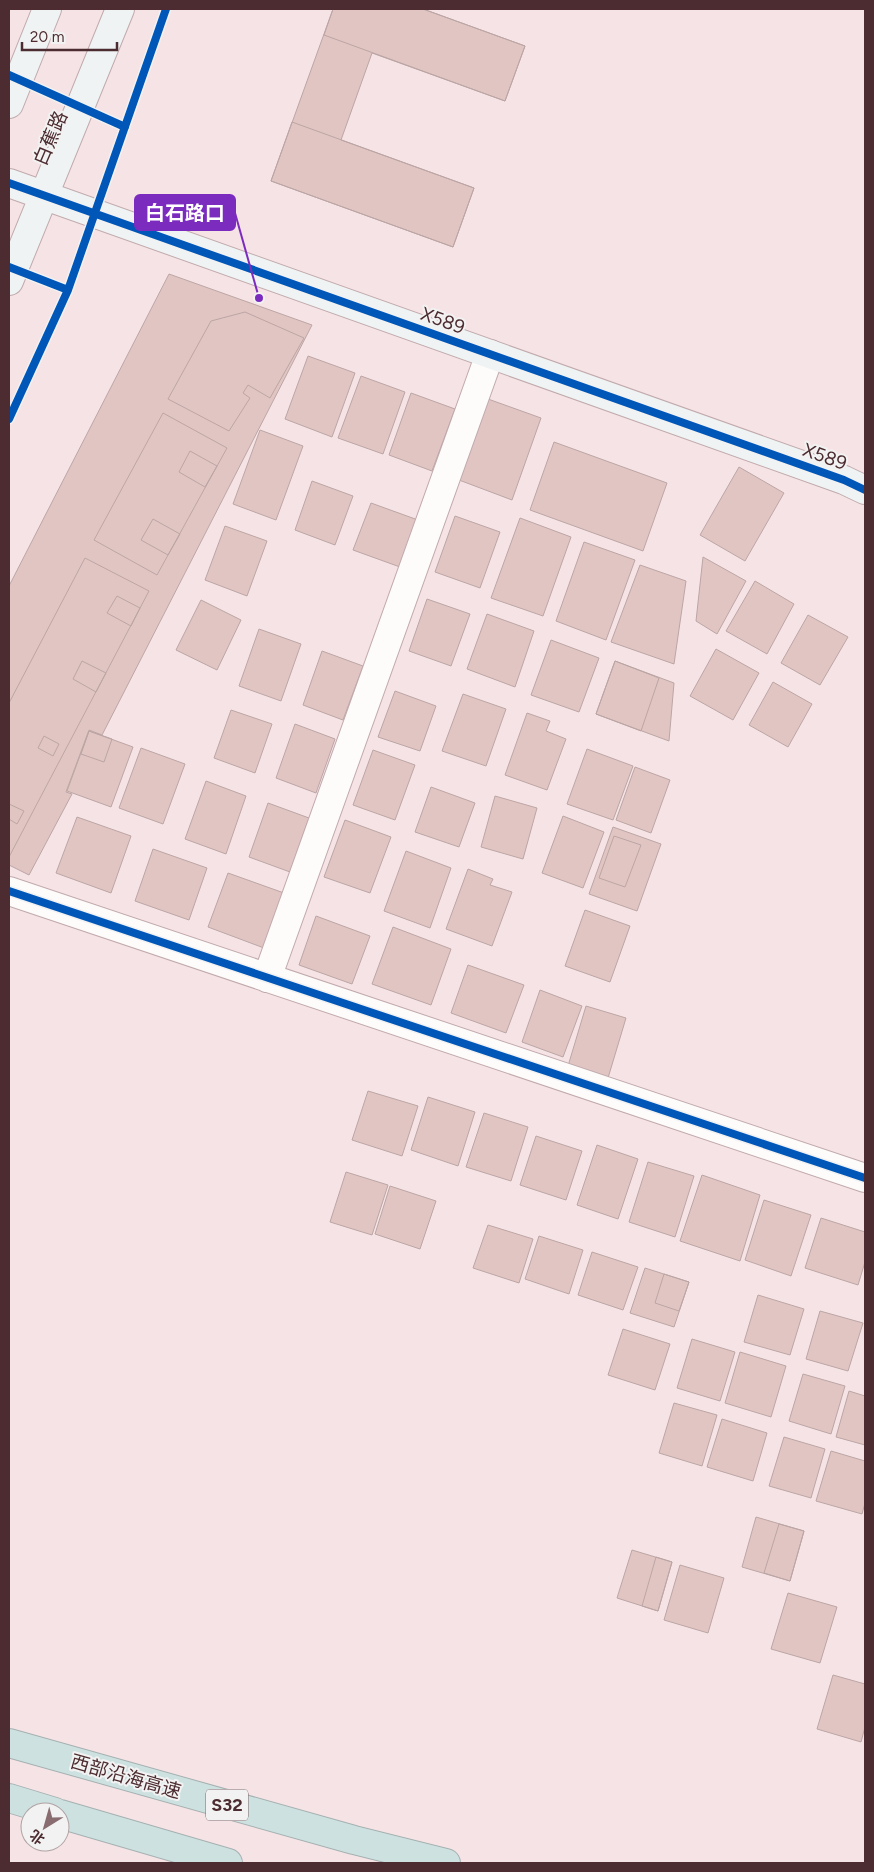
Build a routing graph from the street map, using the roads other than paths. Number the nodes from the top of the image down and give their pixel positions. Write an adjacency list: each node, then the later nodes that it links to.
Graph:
1 (47, 9): 3 (street)
2 (120, 9): 5 (street, 白蕉路)
3 (9, 104)
4 (9, 184): 5 (street, X589 / X589)
5 (44, 196): 6 (street, 白蕉路); 7 (street, X589 / X589)
6 (9, 282)
7 (490, 354): 8 (street, X589 / X589); 10 (street)
8 (865, 490)
9 (9, 891): 10 (street)
10 (267, 978): 11 (street)
11 (865, 1178)
12 (9, 1743): 17 (highway, 西部沿海高速 / S32)
13 (9, 1798): 14 (highway)
14 (22, 1802)
15 (70, 1817): 16 (highway)
16 (228, 1863)
17 (446, 1863)

